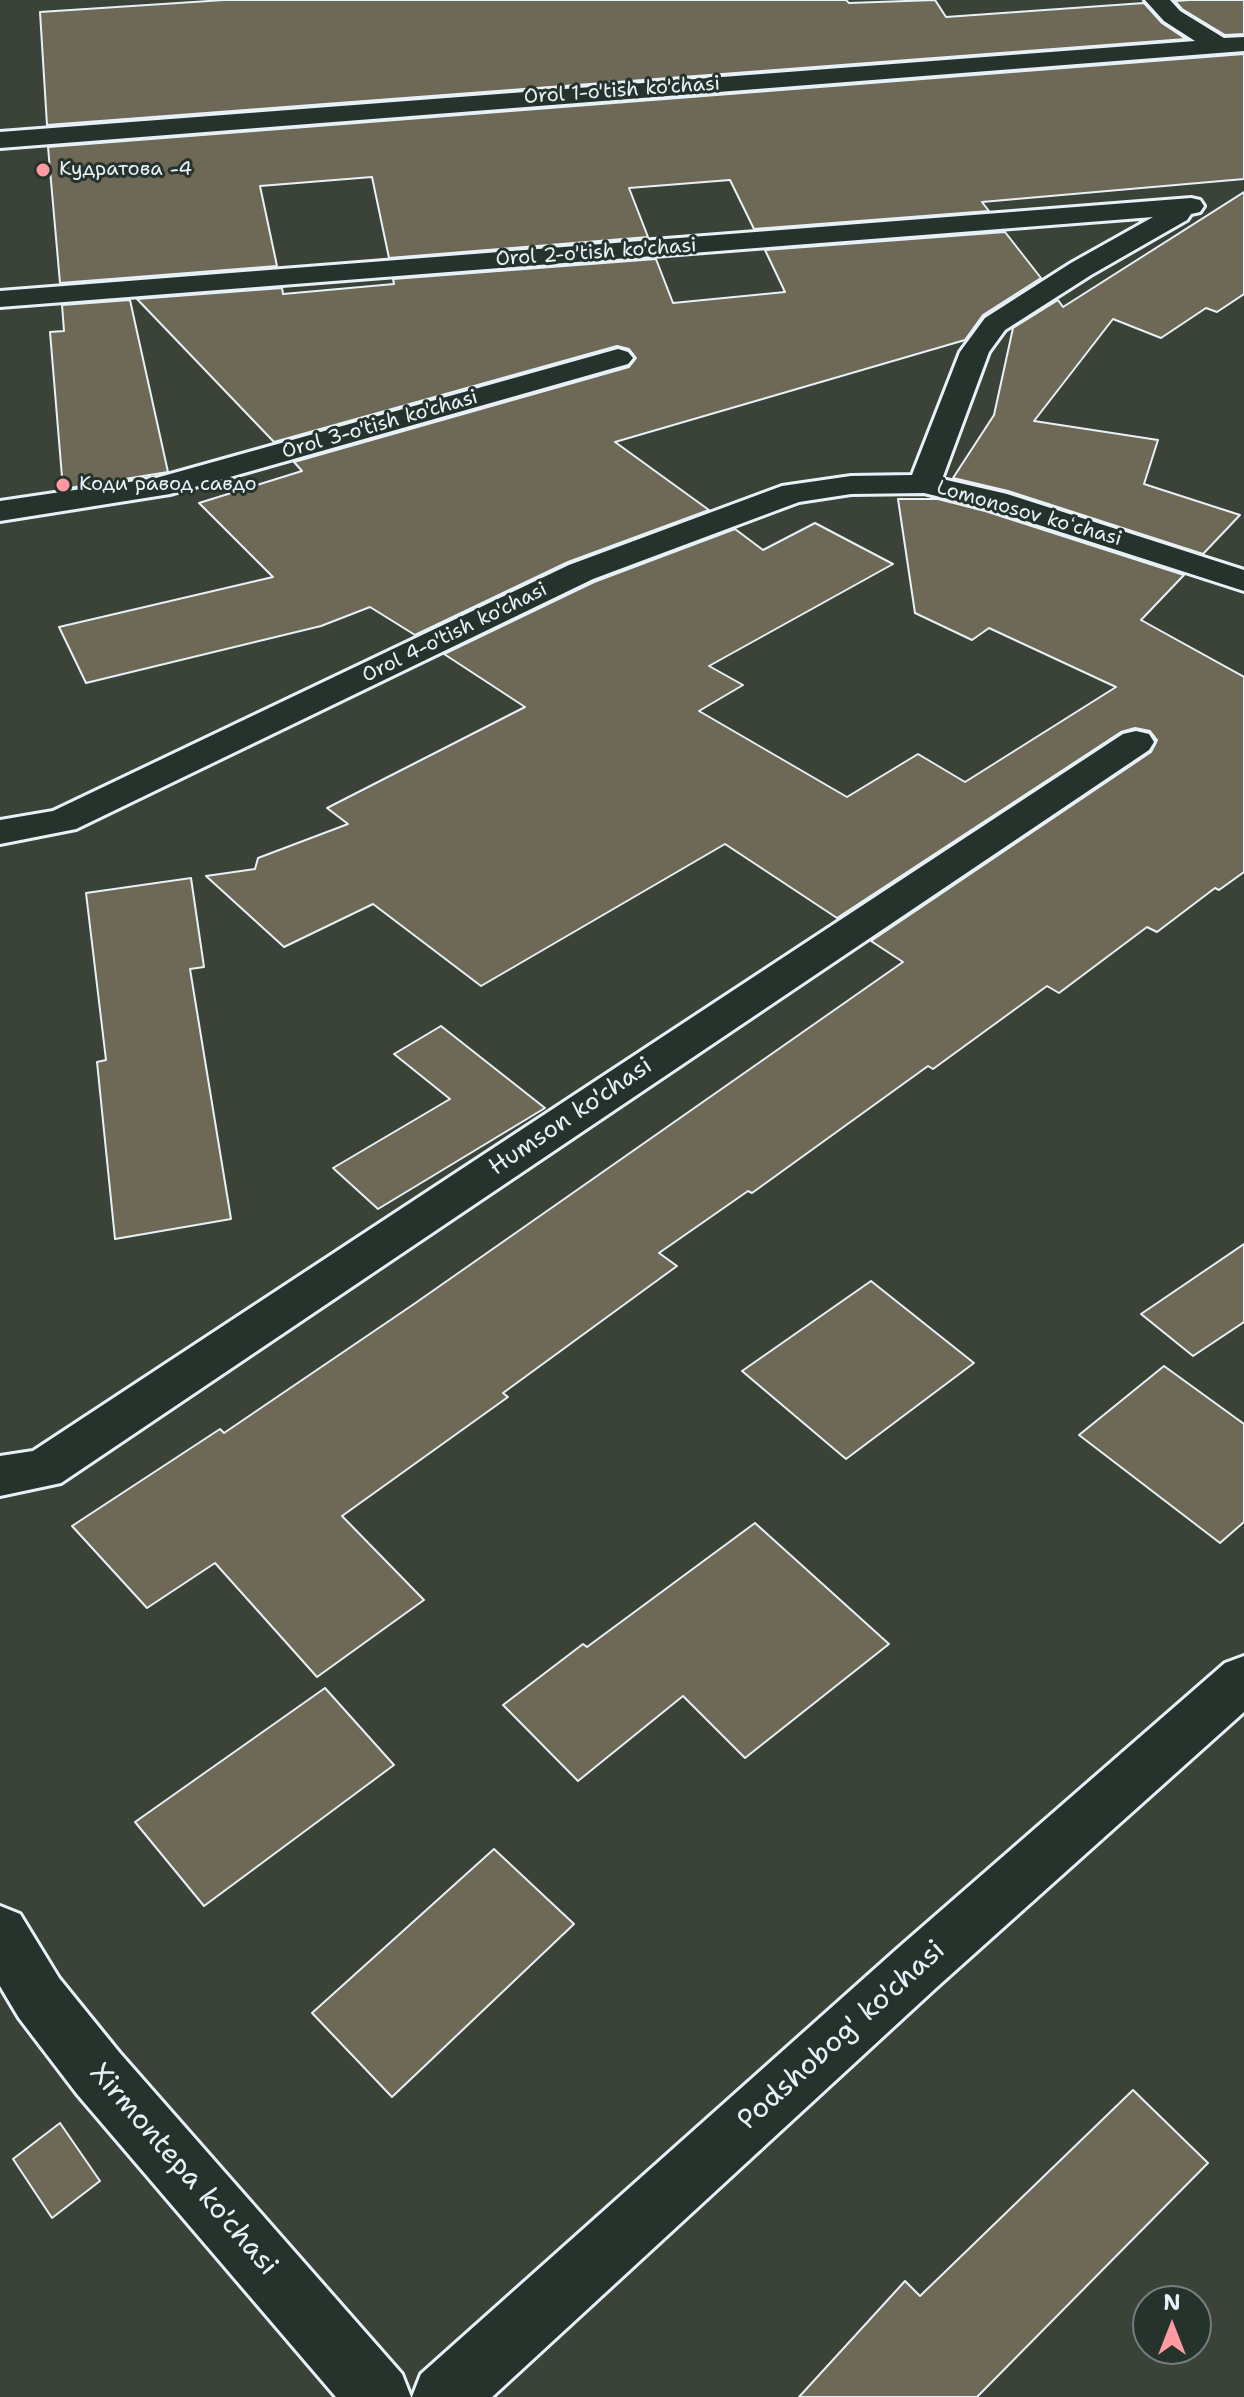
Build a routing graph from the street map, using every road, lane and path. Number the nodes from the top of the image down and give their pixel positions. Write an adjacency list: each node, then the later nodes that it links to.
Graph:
1 (1157, 0): 2 (street)
2 (1217, 44): 3 (street, Orol 1-o'tish ko'chasi); 4 (street); 5 (street, Orol 1-o'tish ko'chasi)
3 (1244, 44)
4 (1244, 61)
5 (0, 140)
6 (1191, 206): 7 (street, Orol 2-o'tish ko'chasi); 9 (street, Lomonosov koʻchasi)
7 (0, 299)
8 (618, 358): 10 (street, Orol 3-o'tish ko'chasi)
9 (924, 484): 11 (street, Lomonosov koʻchasi); 13 (street, Orol 4-o'tish ko'chasi)
10 (0, 511)
11 (1244, 581)
12 (1136, 742): 14 (street, Humson ko'chasi)
13 (0, 832)
14 (0, 1476)
15 (1244, 1679): 18 (street, Podshobog' ko'chasi)
16 (0, 1933): 17 (street, Xirmontepa ko'chasi)
17 (379, 2397)
18 (444, 2397)

